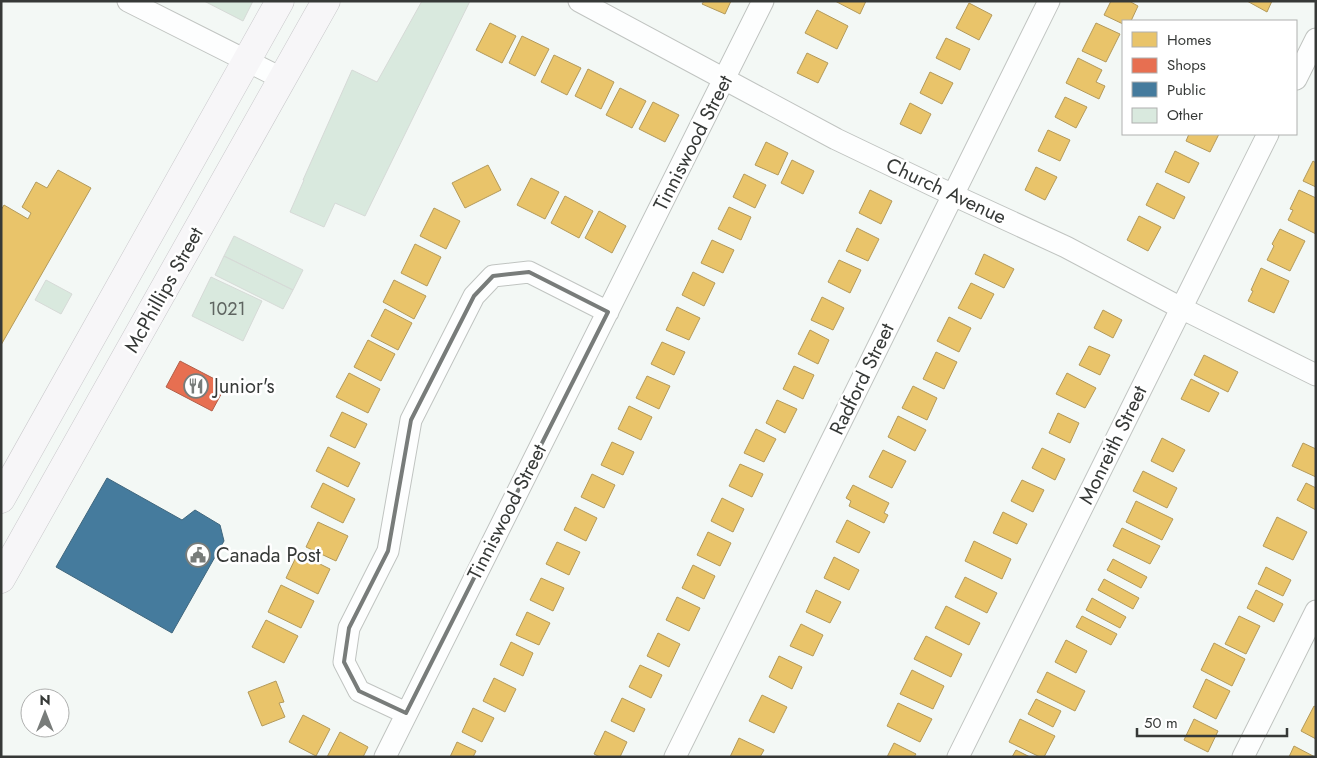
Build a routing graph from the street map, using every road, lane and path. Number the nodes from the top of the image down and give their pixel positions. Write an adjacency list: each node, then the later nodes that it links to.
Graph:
1 (128, 1): 8 (street)
2 (280, 1): 8 (main road, McPhillips Street)
3 (326, 1): 10 (main road, McPhillips Street)
4 (579, 1): 11 (street, Church Avenue)
5 (763, 1): 11 (street, Tinniswood Street)
6 (1049, 1): 13 (street, Radford Street)
7 (1316, 39): 9 (street)
8 (246, 60): 10 (street); 17 (main road, McPhillips Street)
9 (1297, 77)
10 (282, 78): 18 (main road, McPhillips Street)
11 (725, 79): 13 (street, Church Avenue); 15 (street, Tinniswood Street)
12 (1268, 135): 14 (street, Monreith Street)
13 (953, 195): 14 (street, Church Avenue); 22 (street, Radford Street)
14 (1181, 308): 16 (street, Church Avenue); 23 (street, Monreith Street)
15 (608, 312): 20 (street, Tinniswood Street); 20 (street)
16 (1316, 375)
17 (1, 498)
18 (4, 566)
19 (1316, 611): 24 (street)
20 (406, 713): 21 (street, Tinniswood Street)
21 (385, 757)
22 (675, 757)
23 (958, 757)
24 (1243, 757)

